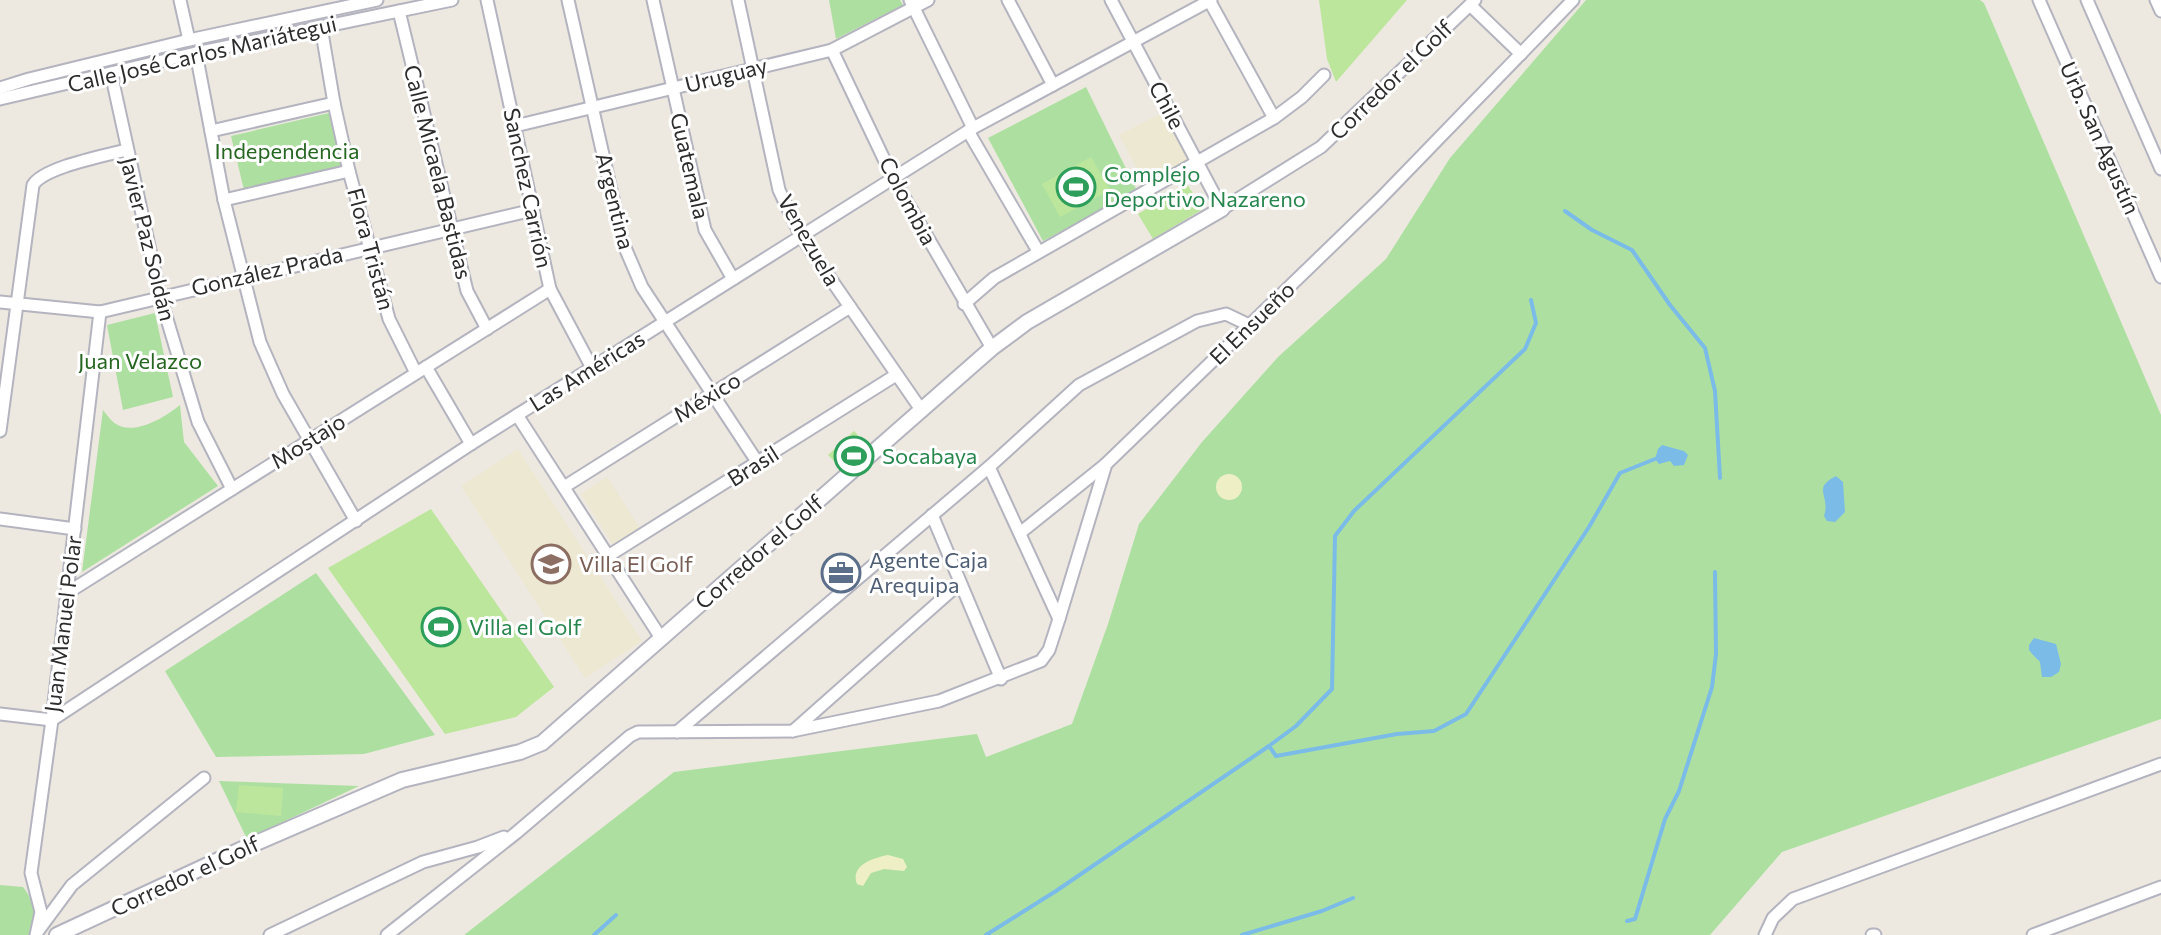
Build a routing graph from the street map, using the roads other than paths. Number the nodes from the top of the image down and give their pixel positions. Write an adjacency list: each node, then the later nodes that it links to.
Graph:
1 (180, 0): 21 (street)
2 (377, 0): 21 (street, Calle José Carlos Mariátegui)
3 (452, 0): 18 (street, Calle José Carlos Mariátegui)
4 (487, 0): 36 (street, Sanchez Carrión)
5 (568, 0): 34 (street, Argentina)
6 (653, 0): 31 (street, Guatemala)
7 (738, 0): 26 (street, Venezuela)
8 (928, 0): 17 (street, Uruguay)
9 (1008, 0): 29 (street)
10 (1111, 0): 22 (street, Chile)
11 (1210, 0): 22 (street, Las Américas); 35 (street)
12 (1573, 0): 25 (street, El Ensueño)
13 (2039, 0): 52 (street, Urb. San Agustín)
14 (2087, 0): 41 (street)
15 (2156, 0): 19 (street)
16 (1472, 2): 25 (street); 45 (street, Corredor el Golf)
17 (912, 4): 23 (street, Uruguay); 37 (street)
18 (399, 11): 20 (street, Calle José Carlos Mariátegui); 47 (street, Calle Micaela Bastidas)
19 (2161, 11)
20 (321, 27): 24 (street, Calle José Carlos Mariátegui); 33 (street, Flora Tristán)
21 (189, 40): 30 (street, Calle José Carlos Mariátegui)
22 (1134, 41): 29 (street, Las Américas); 40 (street, Chile)
23 (832, 50): 26 (street, Uruguay); 43 (street, Colombia)
24 (196, 53): 27 (street, Calle José Carlos Mariátegui); 38 (street)
25 (1521, 54): 62 (street, El Ensueño)
26 (753, 69): 31 (street, Uruguay); 48 (street, Venezuela)
27 (111, 73): 32 (street, Calle José Carlos Mariátegui); 39 (street, Javier Paz Soldán)
28 (1324, 75): 35 (street)
29 (1053, 85): 37 (street, Las Américas)
30 (0, 88)
31 (673, 88): 34 (street, Uruguay); 53 (street, Guatemala)
32 (0, 99)
33 (334, 103): 38 (street); 42 (street, Flora Tristán)
34 (592, 108): 36 (street, Uruguay); 61 (street, Argentina)
35 (1274, 118): 40 (street)
36 (515, 126): 46 (street, Sanchez Carrión)
37 (971, 129): 43 (street, Las Américas); 50 (street)
38 (211, 131): 44 (street)
39 (126, 150): 55 (street, Javier Paz Soldán); 58 (street)
40 (1197, 161): 45 (street, Chile); 50 (street)
41 (2161, 169)
42 (349, 171): 44 (street); 49 (street, Flora Tristán)
43 (893, 178): 48 (street, Las Américas); 57 (street, Colombia)
44 (224, 200): 51 (street)
45 (1222, 209): 64 (street, Corredor el Golf)
46 (533, 210): 47 (street, González Prada); 54 (street, Sanchez Carrión)
47 (452, 229): 49 (street, González Prada); 63 (street, Calle Micaela Bastidas)
48 (801, 236): 53 (street, Las Américas); 59 (street, Venezuela)
49 (370, 248): 51 (street, González Prada); 66 (street, Flora Tristán)
50 (1038, 251): 57 (street)
51 (242, 277): 55 (street, González Prada); 72 (street)
52 (2161, 277)
53 (733, 279): 61 (street, Las Américas)
54 (550, 289): 63 (street, Mostajo); 65 (street, Sanchez Carrión)
55 (160, 296): 60 (street, González Prada); 78 (street, Javier Paz Soldán)
56 (0, 302): 58 (street, González Prada)
57 (964, 304): 64 (street, Colombia)
58 (18, 305): 60 (street, González Prada); 71 (street)
59 (850, 307): 67 (street, Venezuela); 68 (street, México)
60 (100, 312): 82 (street, Juan Manuel Polar)
61 (665, 322): 65 (street, Las Américas); 68 (street, Argentina)
62 (1249, 325): 75 (street, El Ensueño); 76 (street)
63 (487, 329): 66 (street, Mostajo)
64 (992, 348): 69 (street, Corredor el Golf)
65 (592, 368): 70 (street, Las Américas)
66 (421, 370): 72 (street, Mostajo); 73 (street, Flora Tristán)
67 (896, 375): 69 (street, Venezuela); 74 (street, Brasil)
68 (712, 394): 74 (street, Argentina); 77 (street, México)
69 (922, 411): 88 (street, Corredor el Golf)
70 (517, 415): 73 (street, Las Américas); 77 (street)
71 (0, 431)
72 (308, 441): 78 (street, Mostajo); 81 (street)
73 (471, 444): 81 (street, Las Américas)
74 (758, 463): 84 (street, Brasil)
75 (1106, 464): 83 (street); 87 (street, El Ensueño)
76 (989, 467): 79 (street); 83 (street)
77 (564, 487): 84 (street)
78 (232, 489): 86 (street, Mostajo)
79 (932, 515): 85 (street); 93 (street)
80 (0, 519): 82 (street)
81 (356, 521): 91 (street, Las Américas)
82 (75, 529): 86 (street, Juan Manuel Polar)
83 (1020, 533): 87 (street)
84 (608, 556): 88 (street)
85 (960, 583): 89 (street); 92 (street)
86 (67, 593): 91 (street, Juan Manuel Polar)
87 (1059, 619): 89 (street, El Ensueño)
88 (661, 638): 99 (street, Corredor el Golf)
89 (1001, 679): 92 (street, El Ensueño)
90 (0, 714): 91 (street)
91 (52, 720): 98 (street, Juan Manuel Polar)
92 (792, 731): 93 (street, El Ensueño)
93 (677, 732): 96 (street, El Ensueño)
94 (2161, 764): 102 (street)
95 (204, 778): 98 (street)
96 (516, 833): 100 (street); 101 (street, El Ensueño)
97 (2161, 887): 103 (street)
98 (36, 934)
99 (57, 935)
100 (270, 935)
101 (387, 935)
102 (1765, 935)
103 (2033, 935)

